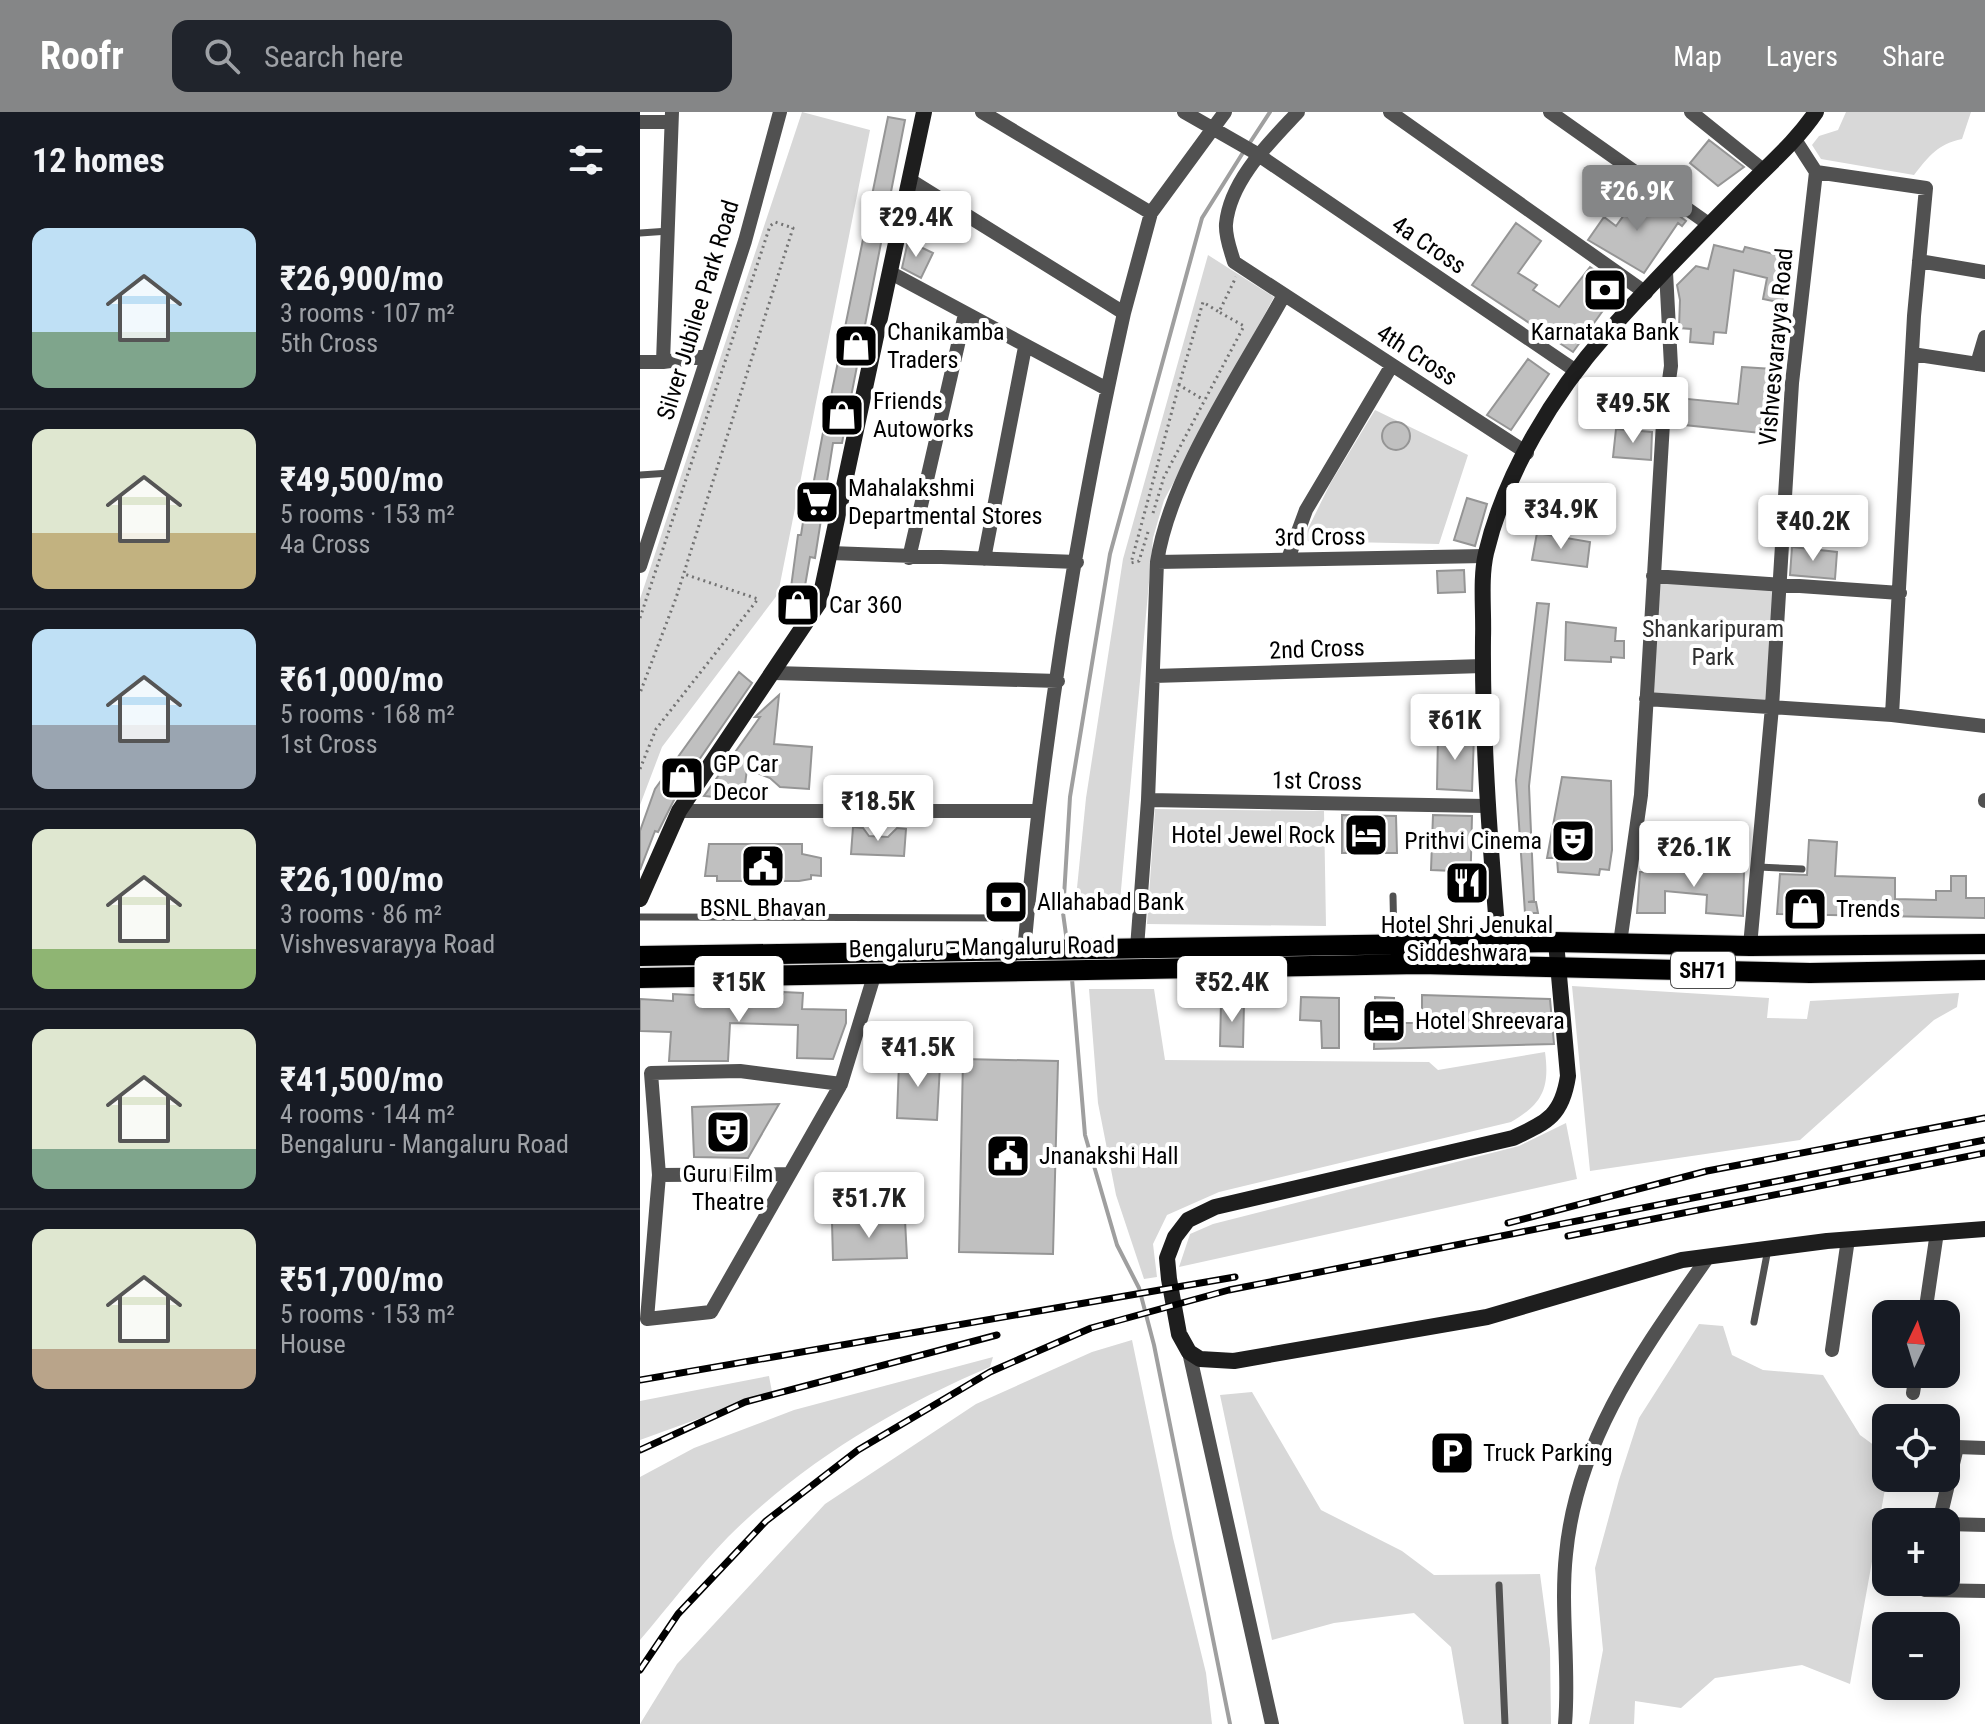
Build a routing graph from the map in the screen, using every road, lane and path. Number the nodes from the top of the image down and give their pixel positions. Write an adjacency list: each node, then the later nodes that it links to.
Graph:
1 (780, 112): 36 (street, Silver Jubilee Park Road)
2 (924, 112): 18 (street)
3 (982, 112): 19 (street)
4 (1184, 112): 13 (street, 4a Cross)
5 (1225, 112): 13 (street)
6 (1298, 112): 15 (street, 4th Cross)
7 (1390, 112): 28 (street)
8 (1550, 112): 20 (street)
9 (1691, 112): 16 (street)
10 (1816, 112): 14 (street)
11 (672, 117): 12 (street); 21 (street)
12 (640, 122)
13 (1218, 131): 15 (street, 4a Cross); 19 (street)
14 (1796, 141): 16 (street); 17 (street)
15 (1256, 154): 29 (street, 4th Cross); 41 (street, 4a Cross)
16 (1763, 170): 20 (street)
17 (1816, 172): 23 (street); 58 (street, Vishvesvarayya Road)
18 (910, 180): 26 (street); 31 (street)
19 (1151, 213): 31 (street)
20 (1710, 225): 24 (street)
21 (669, 231): 22 (lane); 38 (street)
22 (640, 233)
23 (1919, 261): 25 (street); 35 (street)
24 (1666, 272): 28 (street); 57 (street)
25 (1985, 272)
26 (891, 273): 32 (street); 48 (street)
27 (1238, 274): 30 (path)
28 (1646, 293): 41 (street)
29 (1284, 295): 40 (street, 4th Cross); 54 (street)
30 (1219, 312): 42 (path); 44 (path)
31 (1124, 313): 43 (street)
32 (965, 314): 34 (street); 50 (street)
33 (1985, 337): 39 (street)
34 (1025, 347): 43 (street); 51 (street)
35 (1912, 354): 39 (street); 59 (street)
36 (708, 356): 38 (street); 46 (street, Silver Jubilee Park Road)
37 (640, 362): 38 (street)
38 (663, 362)
39 (1981, 364)
40 (1392, 365): 45 (street, 4th Cross); 52 (street)
41 (1576, 371): 45 (street)
42 (1179, 385): 44 (path); 44 (path)
43 (1107, 389): 53 (street)
44 (1204, 400)
45 (1527, 453): 49 (street)
46 (670, 473): 47 (lane); 55 (street, Silver Jubilee Park Road)
47 (640, 475)
48 (830, 553): 50 (street); 62 (street)
49 (1485, 556): 52 (street, 3rd Cross); 61 (street)
50 (909, 558): 51 (street)
51 (984, 559): 53 (street)
52 (1288, 559): 54 (street, 3rd Cross)
53 (1077, 562): 64 (street)
54 (1157, 562): 63 (street)
55 (640, 566)
56 (684, 574): 60 (path); 65 (path); 70 (path)
57 (1653, 576): 58 (street); 66 (street)
58 (1780, 585): 59 (street); 67 (street, Vishvesvarayya Road)
59 (1900, 593): 68 (street)
60 (640, 618)
61 (1483, 666): 63 (street, 2nd Cross); 72 (street)
62 (774, 673): 64 (street); 73 (street)
63 (1153, 676): 71 (street)
64 (1058, 681): 74 (street)
65 (640, 693)
66 (1646, 699): 67 (street); 83 (street)
67 (1772, 707): 68 (street); 75 (street, Vishvesvarayya Road)
68 (1892, 715): 69 (street)
69 (1985, 726)
70 (640, 769)
71 (1148, 800): 72 (street, 1st Cross); 87 (street)
72 (1486, 806): 82 (street)
73 (679, 811): 74 (street); 78 (street)
74 (1037, 811): 80 (street)
75 (1758, 867): 76 (lane); 86 (street, Vishvesvarayya Road)
76 (1802, 869)
77 (1393, 896): 84 (lane)
78 (640, 899)
79 (640, 917): 80 (lane)
80 (1027, 918): 90 (street)
81 (1556, 942): 82 (main road, SH71); 83 (main road, SH71); 92 (street)
82 (1498, 943): 84 (main road, Bengaluru - Mangaluru Road / SH71); 91 (street)
83 (1620, 943): 86 (main road, SH71)
84 (1394, 944): 87 (main road, Bengaluru - Mangaluru Road / SH71)
85 (1985, 944): 86 (main road, SH71)
86 (1750, 946): 94 (main road)
87 (1137, 948): 89 (main road, Bengaluru - Mangaluru Road / SH71)
88 (640, 956): 90 (main road, Bengaluru - Mangaluru Road / SH71)
89 (1108, 960): 90 (main road, SH71); 91 (main road, Bengaluru - Mangaluru Road / SH71)
90 (1032, 962): 95 (main road, Bengaluru - Mangaluru Road / SH71)
91 (1500, 964): 92 (main road, SH71)
92 (1558, 965): 94 (main road, SH71); 109 (street)
93 (1985, 970): 94 (main road, SH71)
94 (1749, 971)
95 (874, 976): 96 (main road, Bengaluru - Mangaluru Road / SH71); 97 (street)
96 (640, 978)
97 (841, 1084): 98 (street); 99 (street)
98 (788, 1174): 99 (street); 106 (street)
99 (659, 1175): 106 (street)
100 (1985, 1229): 101 (street)
101 (1937, 1232): 102 (street); 105 (street)
102 (1848, 1239): 103 (street); 108 (street)
103 (1768, 1249): 104 (street); 107 (lane)
104 (1708, 1257): 109 (street); 121 (street)
105 (1927, 1300)
106 (644, 1320)
107 (1754, 1322)
108 (1832, 1350)
109 (1189, 1352): 119 (street)
110 (1914, 1388): 111 (street)
111 (1913, 1393)
112 (1985, 1448): 113 (street)
113 (1942, 1508)
114 (1960, 1524): 115 (street)
115 (1985, 1525)
116 (1499, 1585): 120 (lane)
117 (1960, 1591): 118 (street)
118 (1985, 1591)
119 (1272, 1724)
120 (1505, 1724)
121 (1565, 1724)

